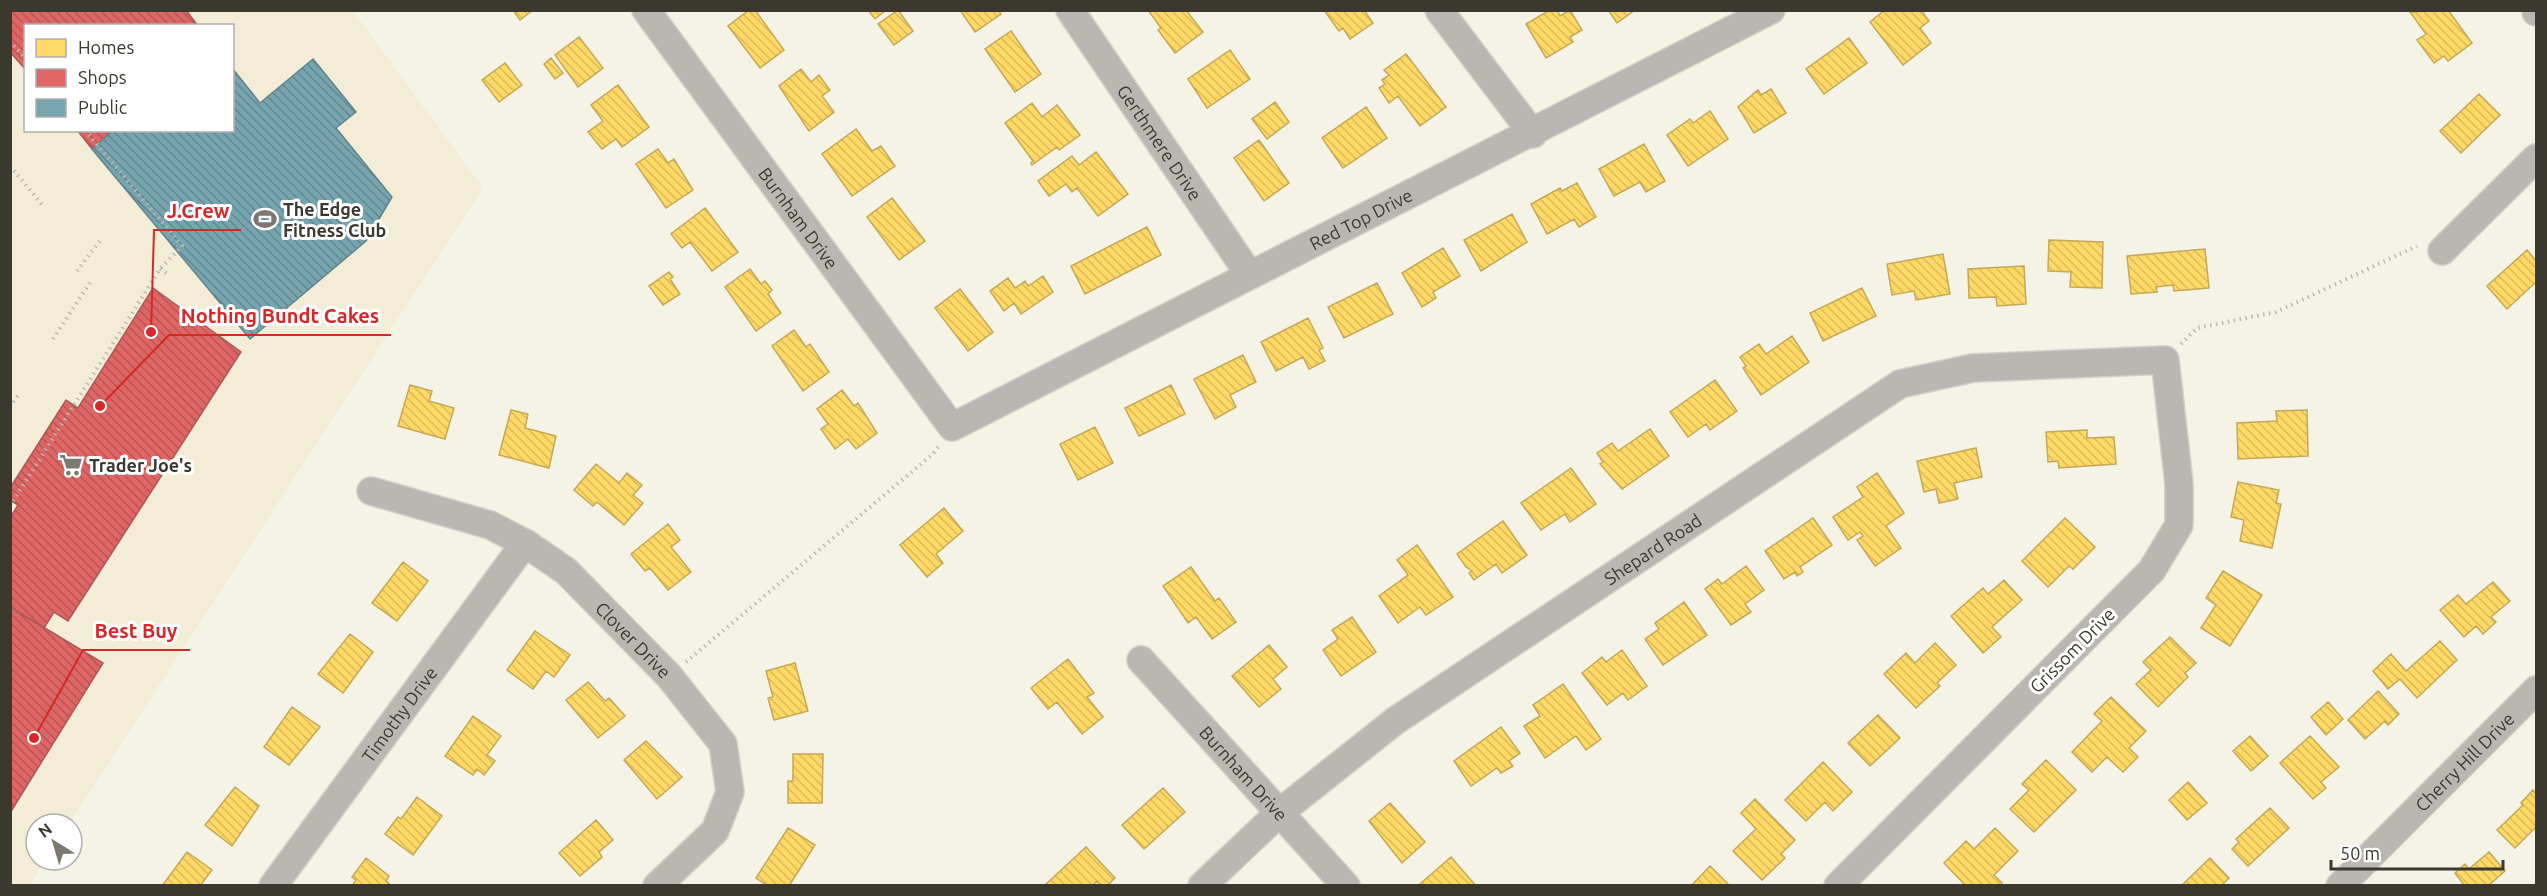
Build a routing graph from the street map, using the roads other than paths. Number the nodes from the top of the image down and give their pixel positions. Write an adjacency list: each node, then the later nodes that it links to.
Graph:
1 (646, 10): 10 (street, Burnham Drive)
2 (1070, 10): 8 (street, Gerthmere Drive)
3 (1438, 10): 5 (street)
4 (1771, 10): 5 (street, Red Top Drive)
5 (1533, 134): 8 (street, Red Top Drive)
6 (2536, 158): 7 (street)
7 (2442, 250)
8 (1249, 274): 10 (street, Red Top Drive)
9 (2165, 360): 15 (street, Shepard Road); 20 (street, Grissom Drive)
10 (952, 427)
11 (371, 491): 12 (street, Clover Drive)
12 (525, 543): 16 (street, Timothy Drive); 17 (street, Clover Drive)
13 (1142, 660): 15 (street, Burnham Drive)
14 (2536, 690): 21 (street, Cherry Hill Drive)
15 (1279, 813): 18 (street, Shepard Road); 19 (street, Burnham Drive)
16 (273, 885)
17 (657, 885)
18 (1202, 885)
19 (1347, 885)
20 (1838, 885)
21 (2340, 885)

